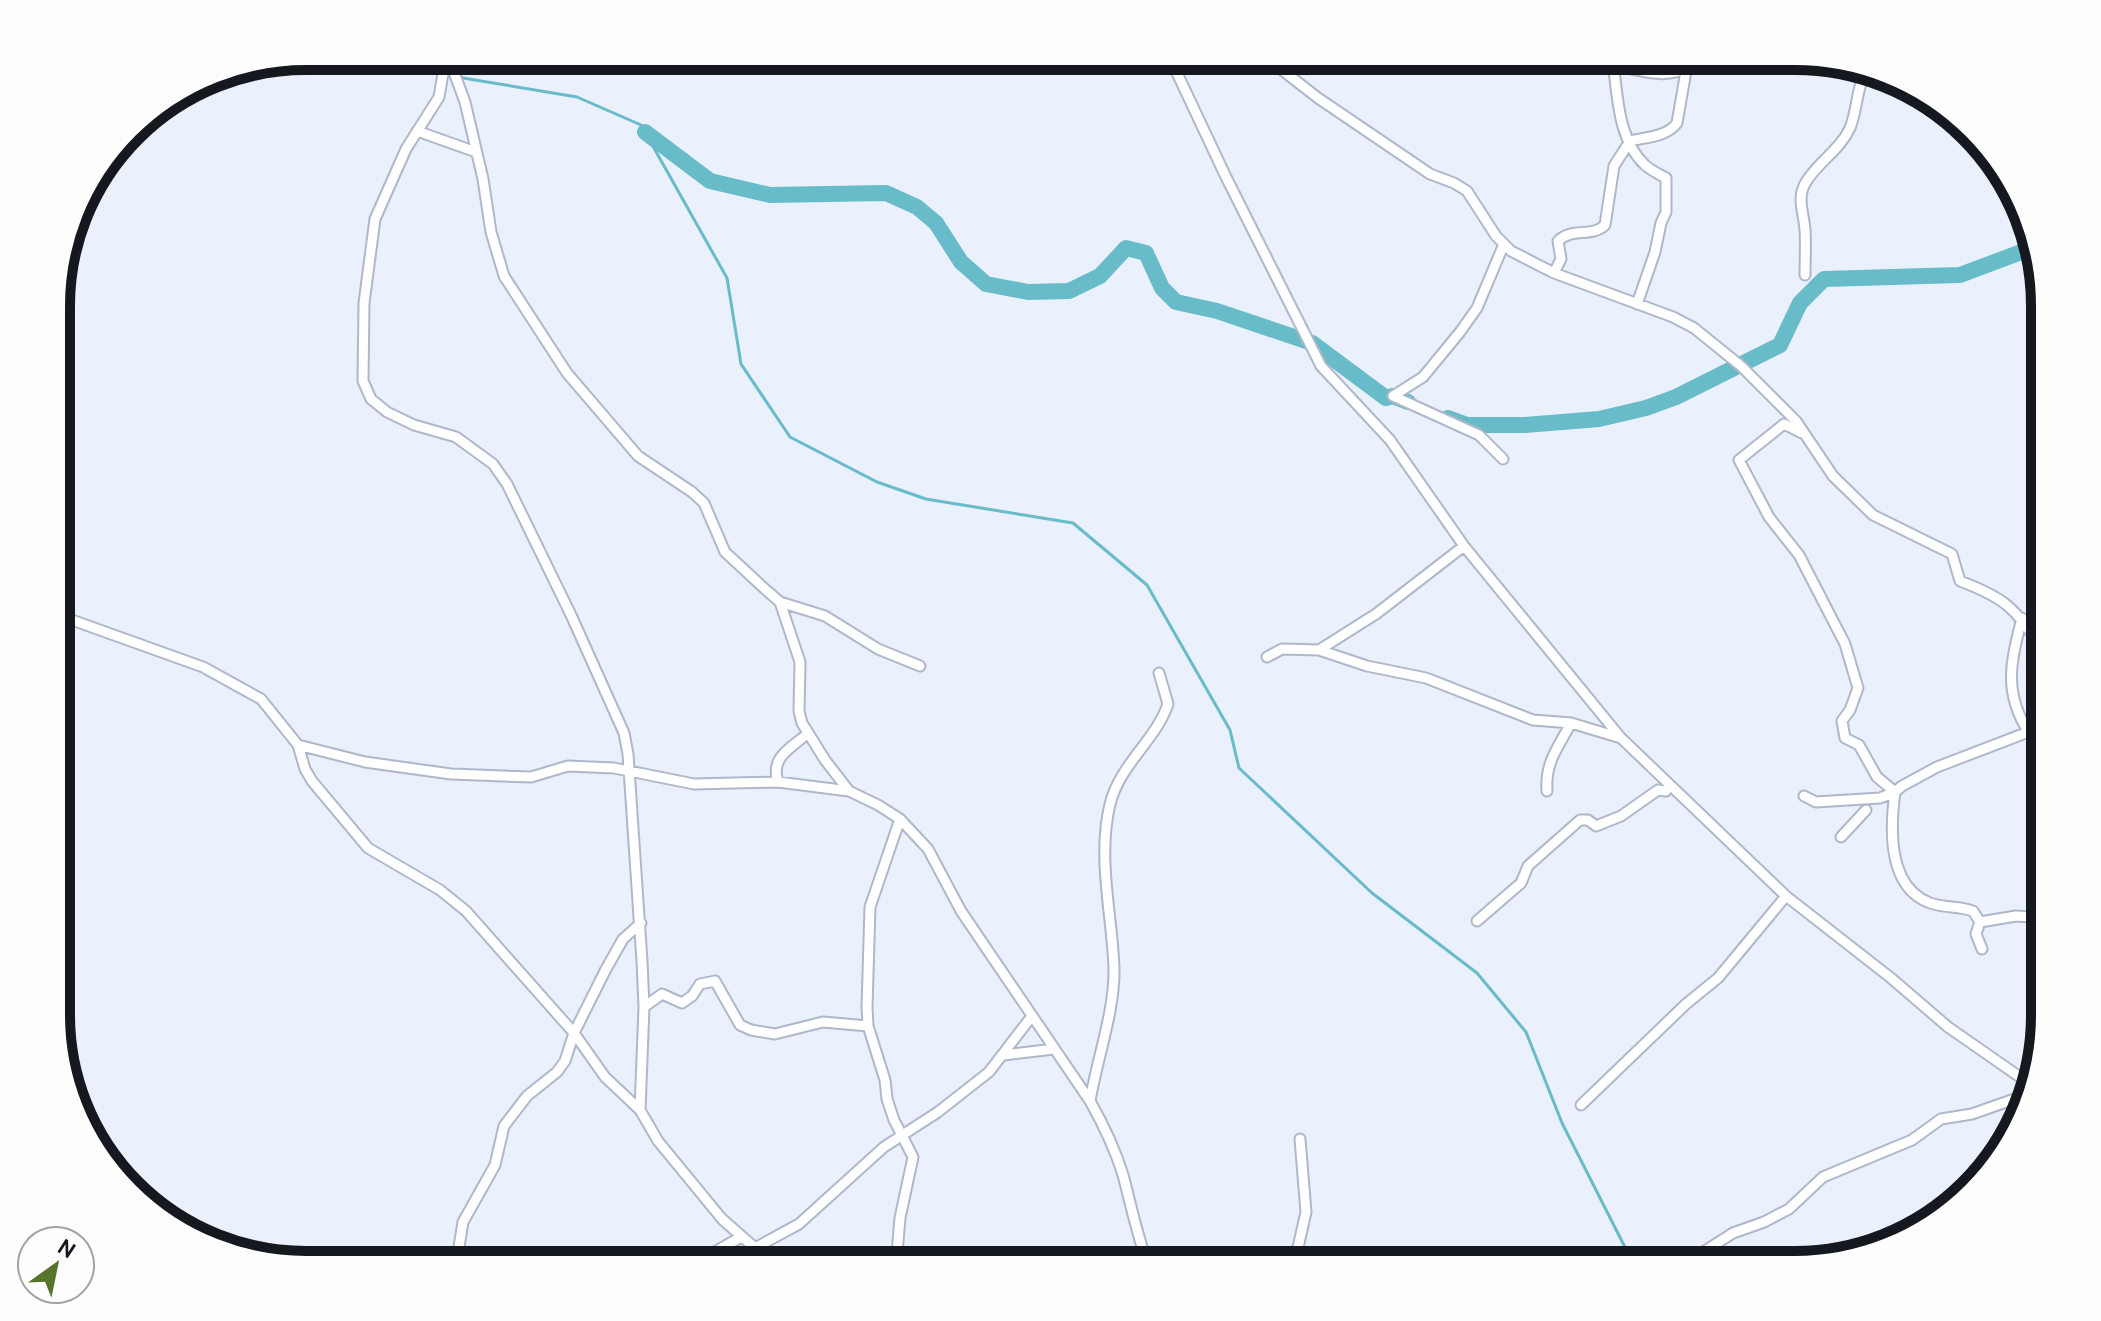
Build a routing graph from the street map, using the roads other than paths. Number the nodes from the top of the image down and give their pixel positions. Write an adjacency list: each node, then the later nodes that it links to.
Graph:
1 (444, 70): 9 (street)
2 (452, 70): 11 (street)
3 (1176, 70): 18 (street)
4 (1282, 70): 12 (street)
5 (1614, 70): 10 (street)
6 (1649, 70): 7 (street)
7 (1686, 71): 10 (street)
8 (1862, 81): 14 (street)
9 (417, 131): 11 (street); 32 (street)
10 (1630, 141): 13 (street); 15 (street)
11 (476, 152): 19 (street)
12 (1504, 244): 13 (street); 17 (street)
13 (1554, 273): 15 (street)
14 (1805, 275)
15 (1637, 304): 16 (street)
16 (1808, 437): 20 (street); 37 (street)
17 (1503, 459)
18 (1464, 546): 23 (street); 30 (street)
19 (780, 602): 25 (street); 29 (street)
20 (2022, 618): 22 (street); 28 (street)
21 (70, 619): 31 (street)
22 (2030, 630)
23 (1319, 650): 24 (street); 27 (street)
24 (1267, 657)
25 (920, 666)
26 (1159, 673): 56 (street)
27 (1571, 723): 30 (street); 35 (street)
28 (2028, 731): 37 (street)
29 (807, 734): 33 (street); 34 (street)
30 (1621, 738): 42 (street)
31 (298, 745): 32 (street); 51 (street)
32 (630, 769): 33 (street); 46 (street)
33 (778, 782): 34 (street)
34 (849, 791): 40 (street)
35 (1547, 791)
36 (1666, 791): 44 (street)
37 (1895, 792): 38 (street); 45 (street)
38 (1804, 796)
39 (1866, 810): 41 (street)
40 (900, 819): 49 (street); 50 (street)
41 (1841, 837)
42 (1786, 896): 54 (street); 57 (street)
43 (2030, 917): 45 (street)
44 (1477, 921)
45 (1980, 922): 47 (street)
46 (641, 923): 48 (street); 51 (street)
47 (1982, 949)
48 (644, 1007): 50 (street); 58 (street)
49 (1032, 1016): 52 (street); 53 (street)
50 (868, 1026): 59 (street)
51 (574, 1033): 58 (street); 66 (street)
52 (1054, 1049): 53 (street); 56 (street)
53 (1004, 1055): 59 (street)
54 (2021, 1078)
55 (2015, 1099): 65 (street)
56 (1090, 1101): 63 (street)
57 (1581, 1105)
58 (640, 1110): 61 (street)
59 (903, 1136): 62 (street); 69 (street)
60 (1300, 1139): 64 (street)
61 (741, 1237): 62 (street); 67 (street)
62 (755, 1248): 68 (street)
63 (1142, 1250)
64 (1297, 1250)
65 (1706, 1250)
66 (458, 1251)
67 (717, 1251)
68 (760, 1251)
69 (897, 1251)

